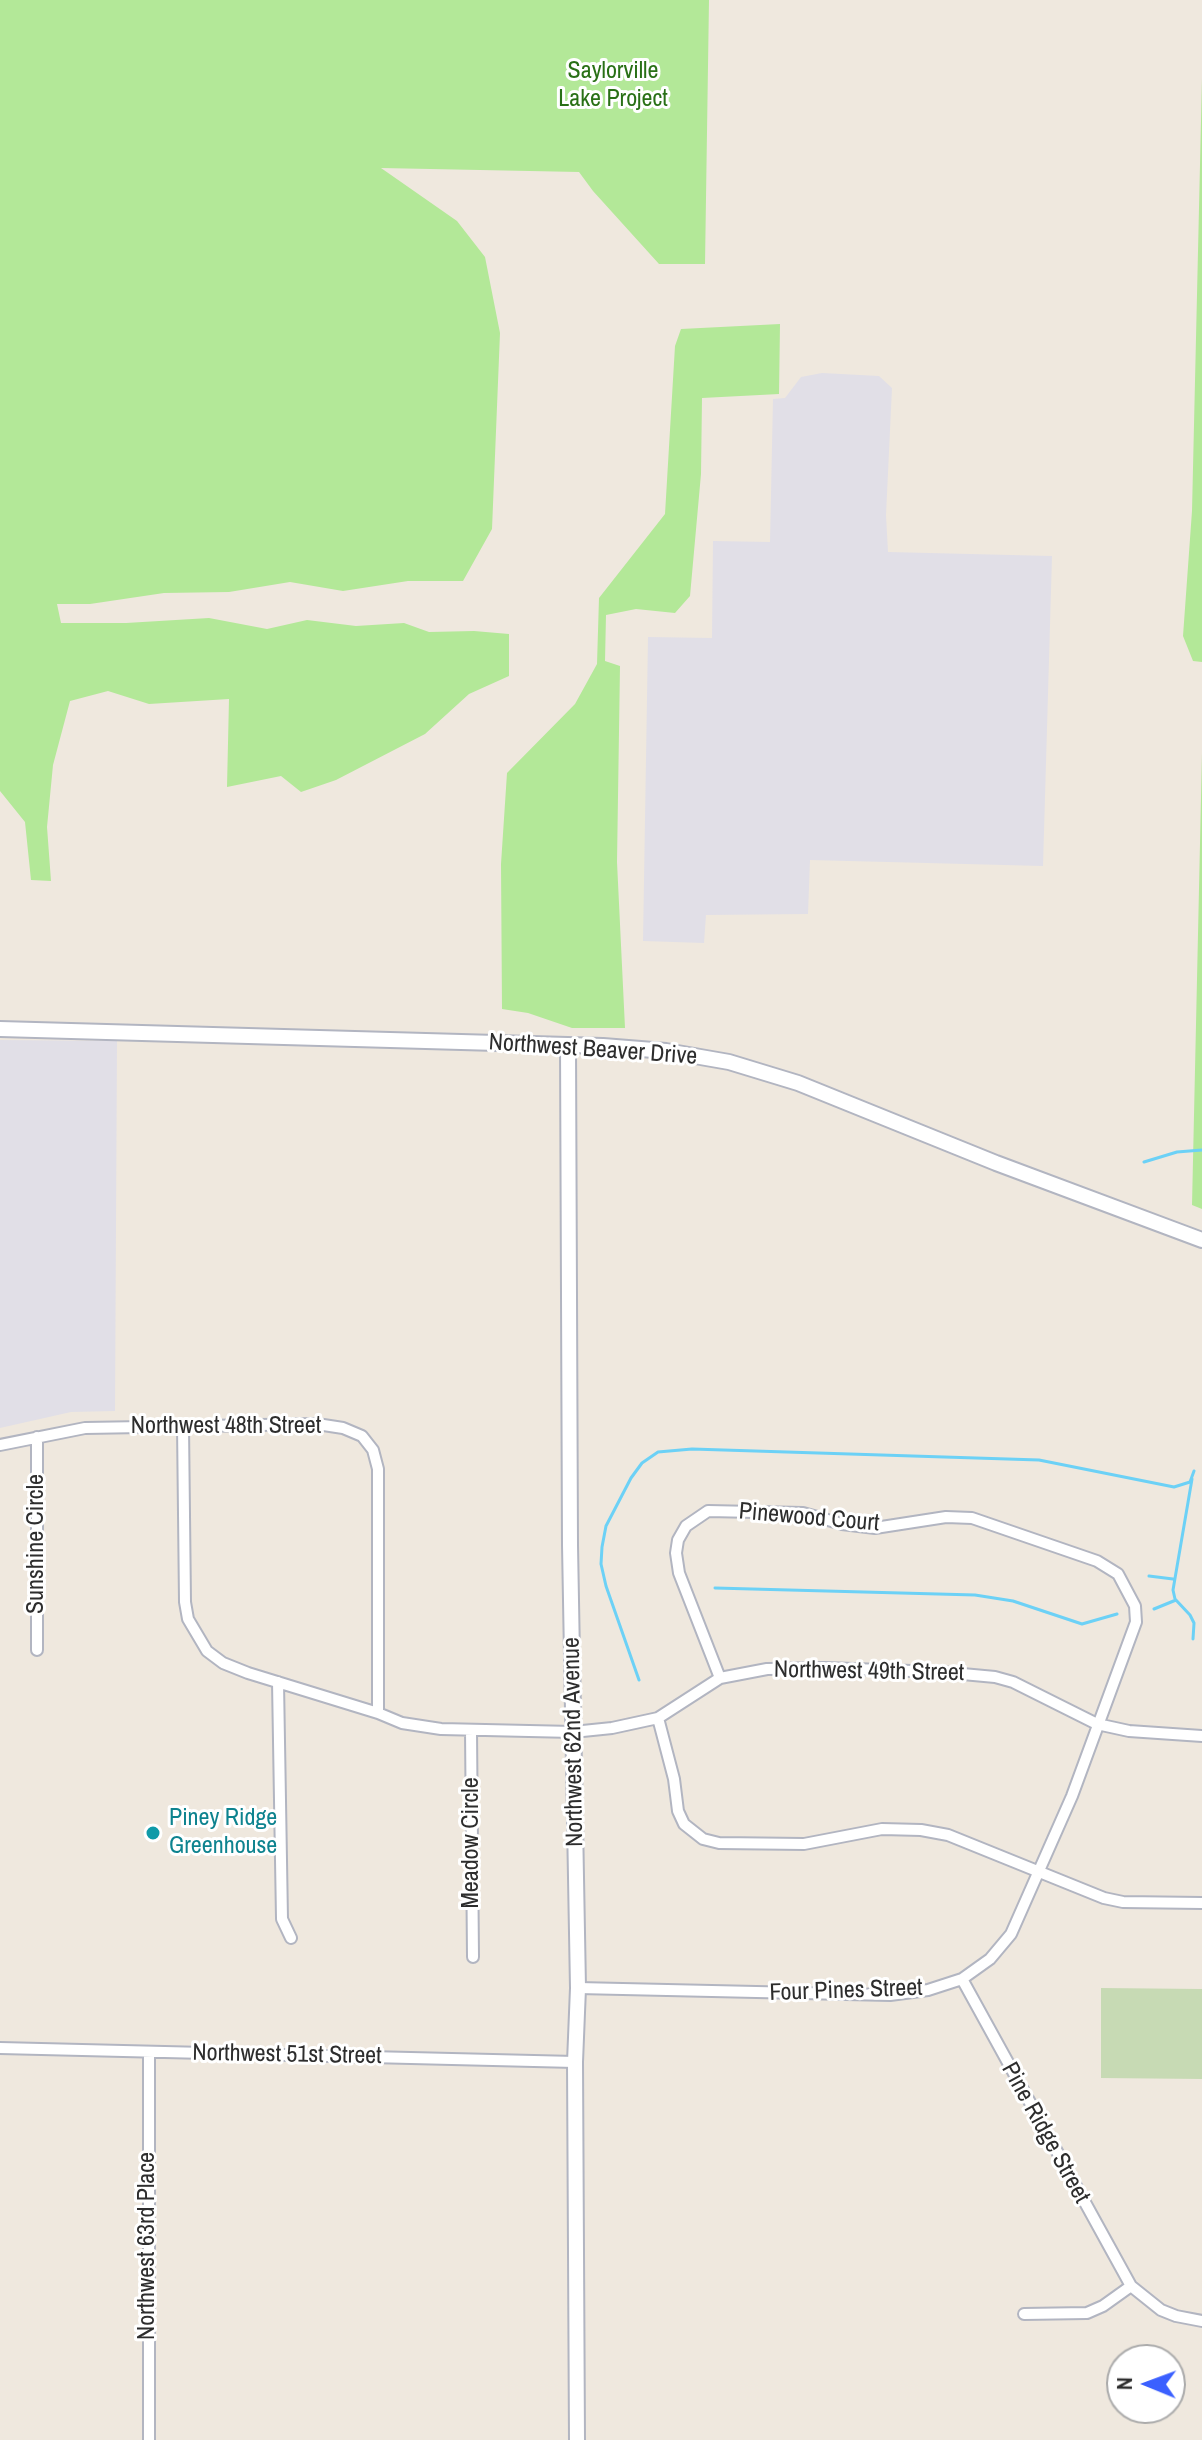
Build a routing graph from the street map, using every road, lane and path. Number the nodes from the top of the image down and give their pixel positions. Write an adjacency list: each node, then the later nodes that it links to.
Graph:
1 (0, 1029): 2 (street, Northwest Beaver Drive)
2 (568, 1045): 3 (street, Northwest Beaver Drive); 14 (street, Northwest 62nd Avenue)
3 (1202, 1240)
4 (183, 1426): 5 (street, Northwest 48th Street); 9 (street, Northwest 49th Street); 10 (street, Northwest 48th Street)
5 (37, 1437): 6 (street, Northwest 48th Street); 7 (street, Sunshine Circle)
6 (0, 1445)
7 (37, 1650)
8 (720, 1678): 11 (street, Northwest 49th Street); 12 (street, Northwest 49th Street); 12 (street, Pinewood Court)
9 (278, 1682): 10 (street, Northwest 49th Street); 18 (street)
10 (378, 1713): 13 (street, Northwest 49th Street)
11 (658, 1718): 14 (street, Northwest 49th Street); 16 (street)
12 (1097, 1724): 15 (street, Northwest 49th Street); 16 (street, Four Pines Street)
13 (471, 1730): 14 (street, Northwest 49th Street); 19 (street, Meadow Circle)
14 (573, 1732): 21 (street, Northwest 62nd Avenue)
15 (1202, 1736)
16 (1038, 1872): 17 (street); 20 (street, Four Pines Street)
17 (1202, 1903)
18 (291, 1938)
19 (473, 1957)
20 (962, 1979): 21 (street, Four Pines Street); 25 (street, Pine Ridge Street)
21 (578, 1988): 24 (street, Northwest 62nd Avenue)
22 (0, 2048): 23 (street, Northwest 51st Street)
23 (149, 2052): 24 (street, Northwest 51st Street); 28 (street, Northwest 63rd Place)
24 (575, 2062): 29 (street, Northwest 62nd Avenue)
25 (1131, 2286): 26 (street); 27 (street)
26 (1024, 2314)
27 (1202, 2321)
28 (149, 2440)
29 (577, 2440)

